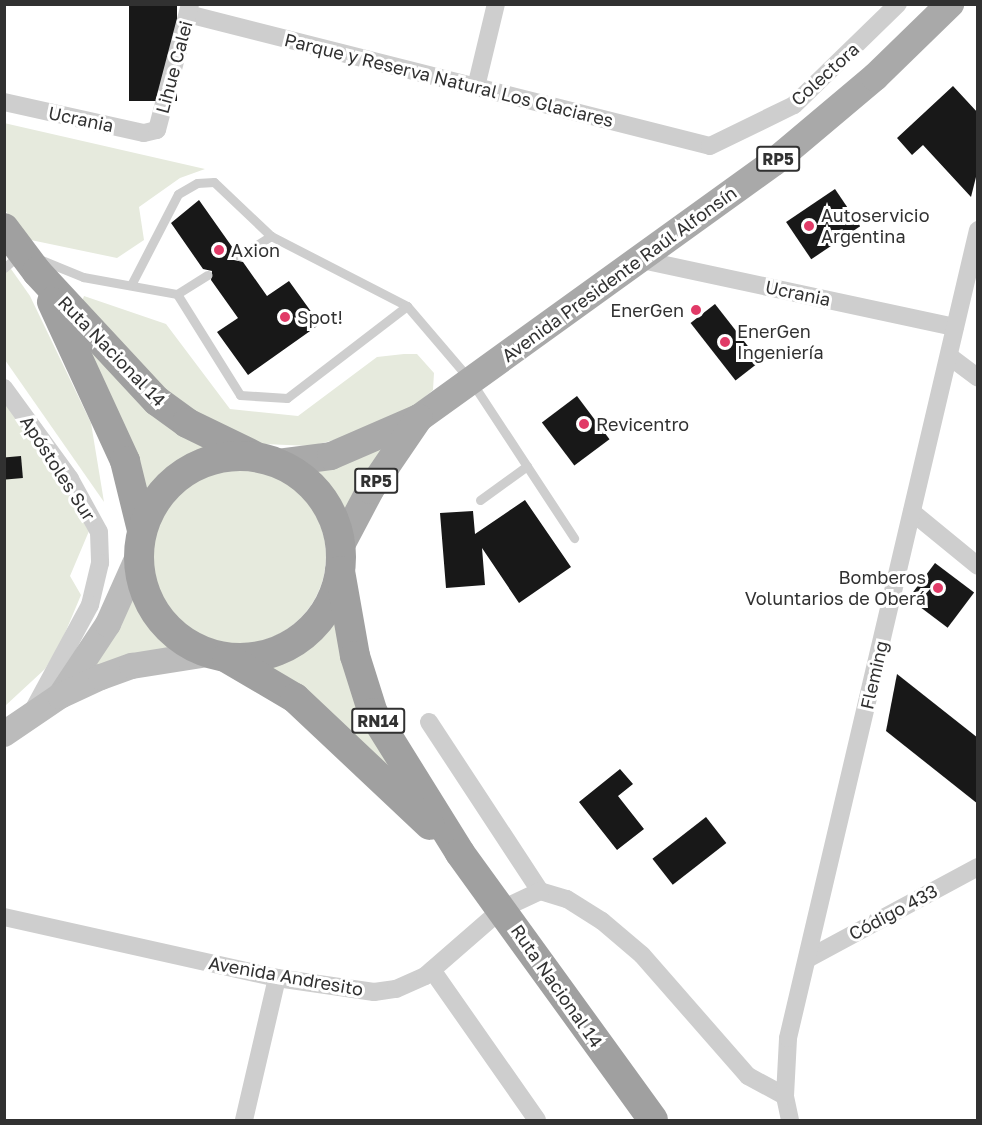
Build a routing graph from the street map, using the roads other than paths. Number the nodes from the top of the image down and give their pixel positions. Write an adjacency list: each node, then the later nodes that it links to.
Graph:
1 (496, 4): 5 (street)
2 (898, 4): 8 (street, Colectora)
3 (950, 4): 13 (main road, Avenida Presidente Raúl Alfonsín / RP5)
4 (189, 9): 5 (street, Parque y Reserva Natural Los Glaciares); 7 (street, Lihue Calei)
5 (476, 87): 8 (street, Parque y Reserva Natural Los Glaciares)
6 (4, 102): 7 (street, Ucrania)
7 (157, 130)
8 (710, 146)
9 (4, 228): 14 (highway, Ruta Nacional 14 / RN14)
10 (978, 230): 19 (street, Fleming)
11 (271, 236): 12 (lane); 16 (lane); 18 (lane)
12 (239, 256)
13 (642, 260): 19 (street, Ucrania); 22 (main road, Avenida Presidente Raúl Alfonsín / RP5)
14 (21, 264): 16 (lane); 25 (highway, Ruta Nacional 14 / RN14); 30 (highway, Ruta Nacional 14 / RN14)
15 (207, 275): 17 (lane)
16 (131, 285): 17 (lane)
17 (177, 294): 18 (lane)
18 (407, 306): 22 (lane)
19 (955, 327): 20 (street, Fleming)
20 (949, 356): 21 (street); 28 (street, Fleming)
21 (978, 378)
22 (471, 381): 24 (main road, Avenida Presidente Raúl Alfonsín / RP5); 26 (lane)
23 (4, 388): 35 (street, Apóstoles Sur)
24 (418, 418): 25 (main road, Avenida Presidente Raúl Alfonsín / RP5); 31 (main road, Avenida Presidente Raúl Alfonsín / RP5)
25 (267, 460): 30 (highway); 31 (highway, RN14)
26 (527, 466): 27 (lane); 29 (lane)
27 (480, 501)
28 (912, 512): 32 (street); 43 (street, Fleming)
29 (574, 538)
30 (140, 543): 33 (highway, RN14); 34 (main road)
31 (340, 559): 33 (highway, RN14); 38 (highway, Ruta Nacional 14 / RN14)
32 (978, 566)
33 (218, 656): 34 (main road); 38 (highway, Ruta Nacional 14 / RN14)
34 (60, 696): 35 (main road)
35 (30, 717): 37 (main road)
36 (429, 722): 40 (street)
37 (4, 734)
38 (460, 853): 41 (highway, Ruta Nacional 14 / RN14)
39 (978, 867): 43 (street, Código 433)
40 (540, 891): 41 (street, Avenida Andresito); 46 (street)
41 (502, 909): 44 (street, Avenida Andresito); 49 (highway, Ruta Nacional 14 / RN14)
42 (4, 917): 45 (street, Avenida Andresito)
43 (809, 958): 46 (street, Fleming)
44 (432, 970): 45 (street, Avenida Andresito); 48 (street)
45 (277, 978): 47 (street)
46 (785, 1096): 50 (street, Fleming)
47 (244, 1120)
48 (537, 1120)
49 (653, 1120)
50 (790, 1120)

